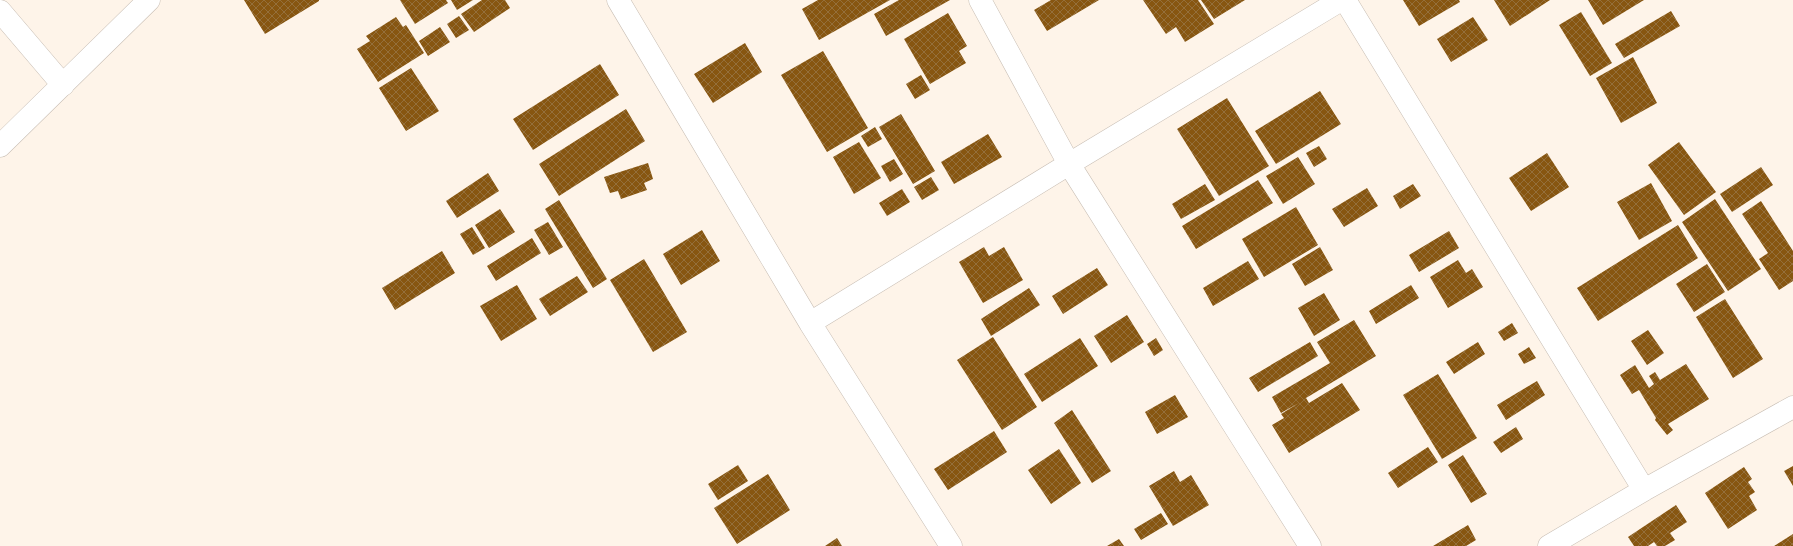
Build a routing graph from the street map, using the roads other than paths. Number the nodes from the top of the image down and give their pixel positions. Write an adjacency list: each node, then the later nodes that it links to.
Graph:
1 (149, 0): 7 (street)
2 (618, 0): 10 (street)
3 (980, 0): 9 (street)
4 (1341, 0): 9 (street)
5 (1345, 0): 12 (street)
6 (0, 11): 7 (street)
7 (63, 86): 8 (street)
8 (0, 146)
9 (1069, 164): 10 (street); 14 (street)
10 (810, 323): 13 (street)
11 (1793, 407): 12 (street)
12 (1644, 490): 15 (street)
13 (951, 546)
14 (1310, 546)
15 (1549, 546)

